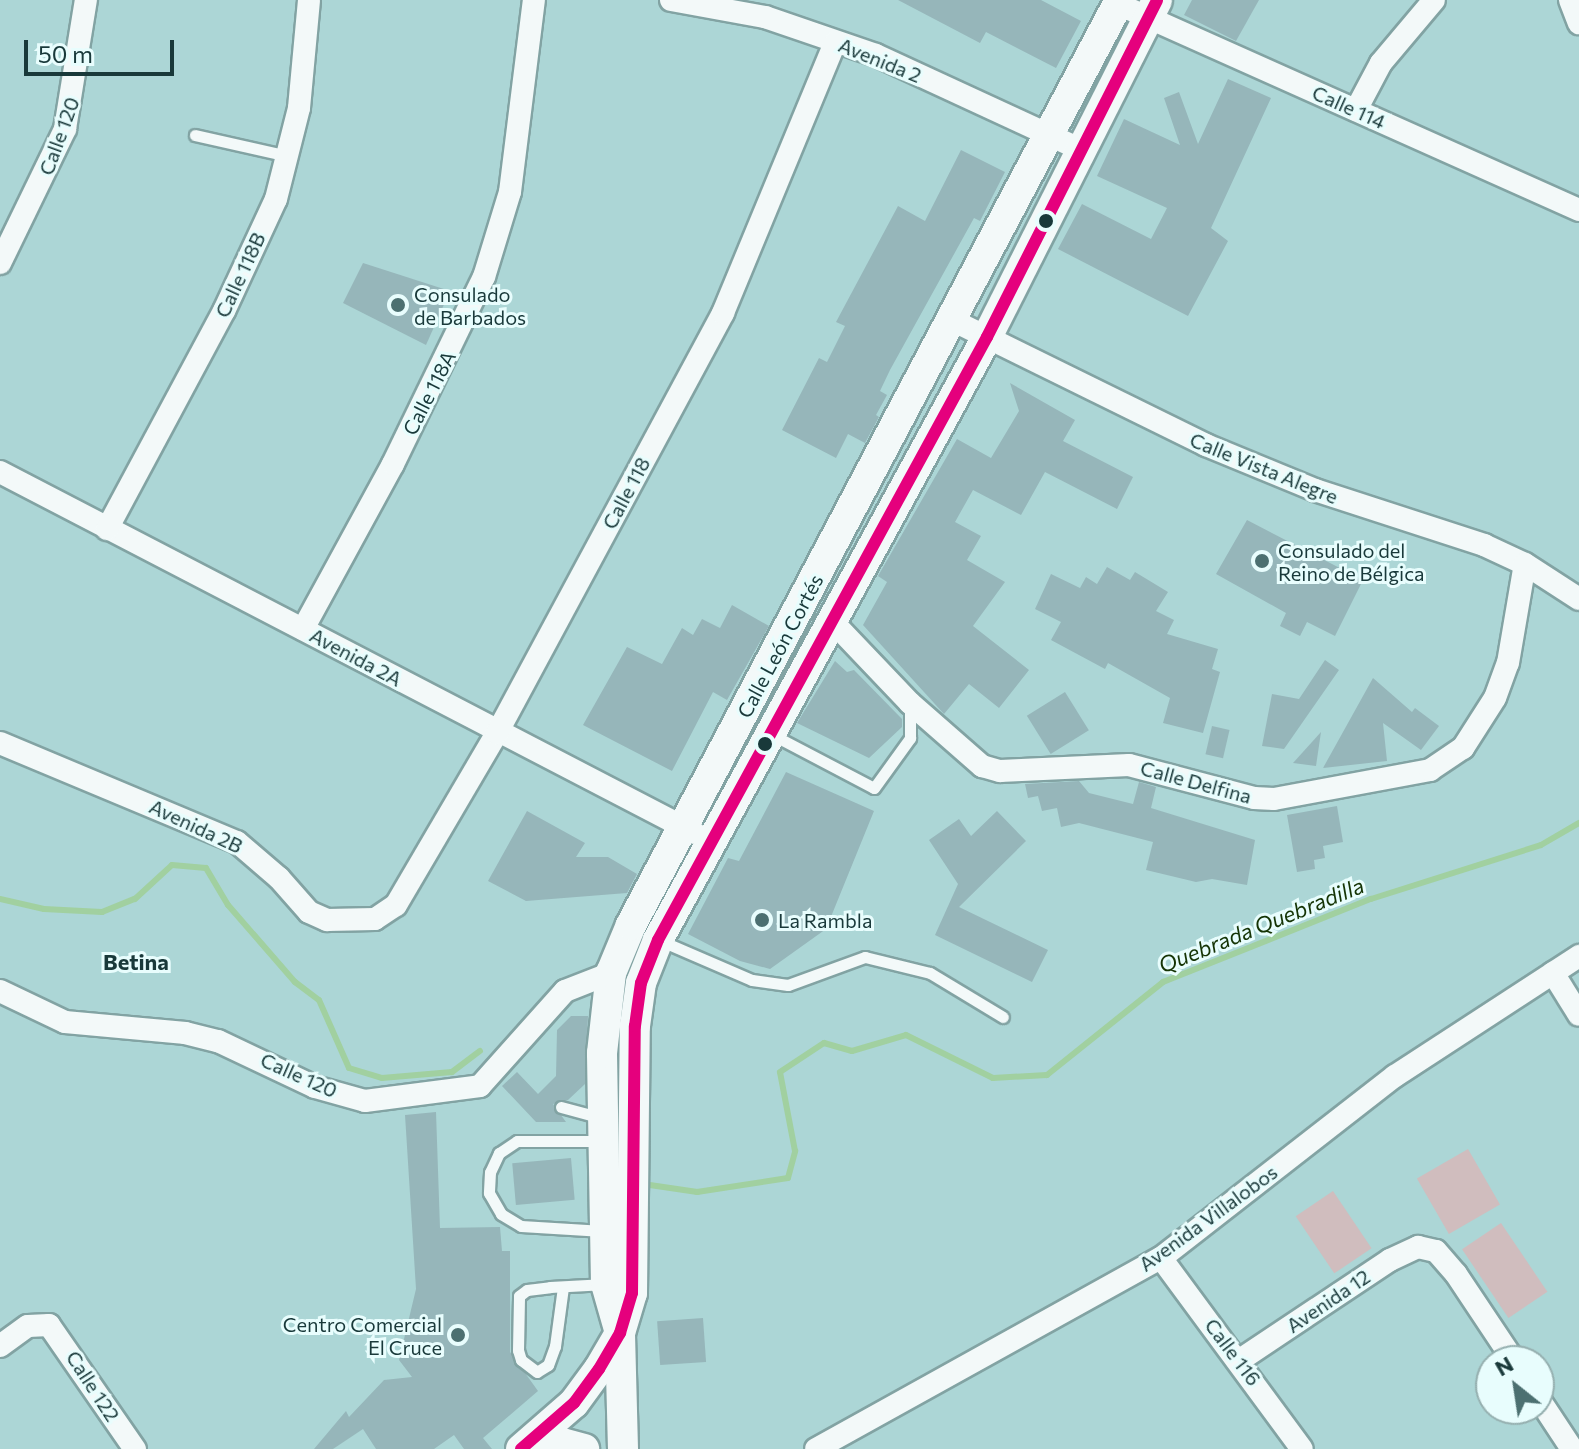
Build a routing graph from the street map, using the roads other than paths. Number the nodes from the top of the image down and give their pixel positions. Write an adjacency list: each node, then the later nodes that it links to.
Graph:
1 (86, 0): 17 (street, Calle 120)
2 (309, 0): 15 (street, Calle 118B)
3 (534, 0): 25 (street, Calle 118A)
4 (671, 0): 10 (street, Avenida 2)
5 (1434, 0): 11 (street)
6 (1570, 0): 9 (street)
7 (1119, 2): 8 (street, Calle 114); 13 (main road, Calle León Cortés)
8 (1152, 9): 11 (street, Calle 114); 14 (main road, Calle León Cortés)
9 (1579, 23)
10 (835, 42): 13 (street, Avenida 2); 27 (street, Calle 118)
11 (1356, 110): 16 (street, Calle 114)
12 (195, 135): 15 (lane)
13 (1051, 136): 14 (street, Avenida 2); 18 (main road, Calle León Cortés)
14 (1079, 149): 19 (main road, Calle León Cortés)
15 (289, 156): 21 (street, Calle 118B)
16 (1579, 210)
17 (0, 263)
18 (954, 321): 19 (street, Calle Vista Alegre); 30 (main road, Calle León Cortés)
19 (987, 337): 22 (street, Calle Vista Alegre); 24 (main road, Calle León Cortés)
20 (0, 472): 21 (street, Avenida 2A)
21 (107, 529): 25 (street, Avenida 2A)
22 (1525, 564): 23 (street, Calle Vista Alegre); 26 (street, Calle Delfina)
23 (1579, 599)
24 (830, 619): 26 (street, Calle Delfina); 28 (main road, Calle León Cortés)
25 (303, 629): 27 (street, Avenida 2A)
26 (910, 703): 28 (lane)
27 (497, 733): 30 (street, Avenida 2A); 32 (street, Calle 118)
28 (771, 734): 31 (main road, Calle León Cortés)
29 (0, 743): 32 (street, Avenida 2B)
30 (683, 827): 31 (street, Avenida 2A); 35 (main road, Calle León Cortés)
31 (712, 842): 33 (main road, Calle León Cortés)
32 (375, 919)
33 (658, 940): 39 (lane); 46 (main road, Calle León Cortés)
34 (1579, 956): 36 (street, Avenida Villalobos)
35 (611, 973): 37 (street, Calle 120); 41 (main road, Calle León Cortés)
36 (1553, 973): 38 (street); 43 (street, Avenida Villalobos)
37 (0, 991)
38 (1579, 1015)
39 (1003, 1017)
40 (561, 1107): 41 (lane)
41 (603, 1130): 42 (main road, Calle León Cortés); 42 (lane)
42 (605, 1231): 45 (main road, Calle León Cortés)
43 (1161, 1258): 49 (street, Calle 116); 57 (street, Avenida Villalobos)
44 (563, 1287): 44 (lane); 45 (lane)
45 (606, 1289): 46 (main road, Calle León Cortés); 50 (main road)
46 (620, 1333): 50 (main road); 56 (main road, Calle León Cortés)
47 (1503, 1345): 49 (street, Avenida 12)
48 (0, 1346): 52 (street, Calle 122)
49 (1240, 1360): 58 (street, Calle 116)
50 (574, 1403): 53 (main road)
51 (1555, 1423): 59 (street)
52 (135, 1449)
53 (521, 1449)
54 (528, 1449): 55 (main road)
55 (584, 1449)
56 (623, 1449)
57 (816, 1449)
58 (1302, 1449)
59 (1572, 1449)

